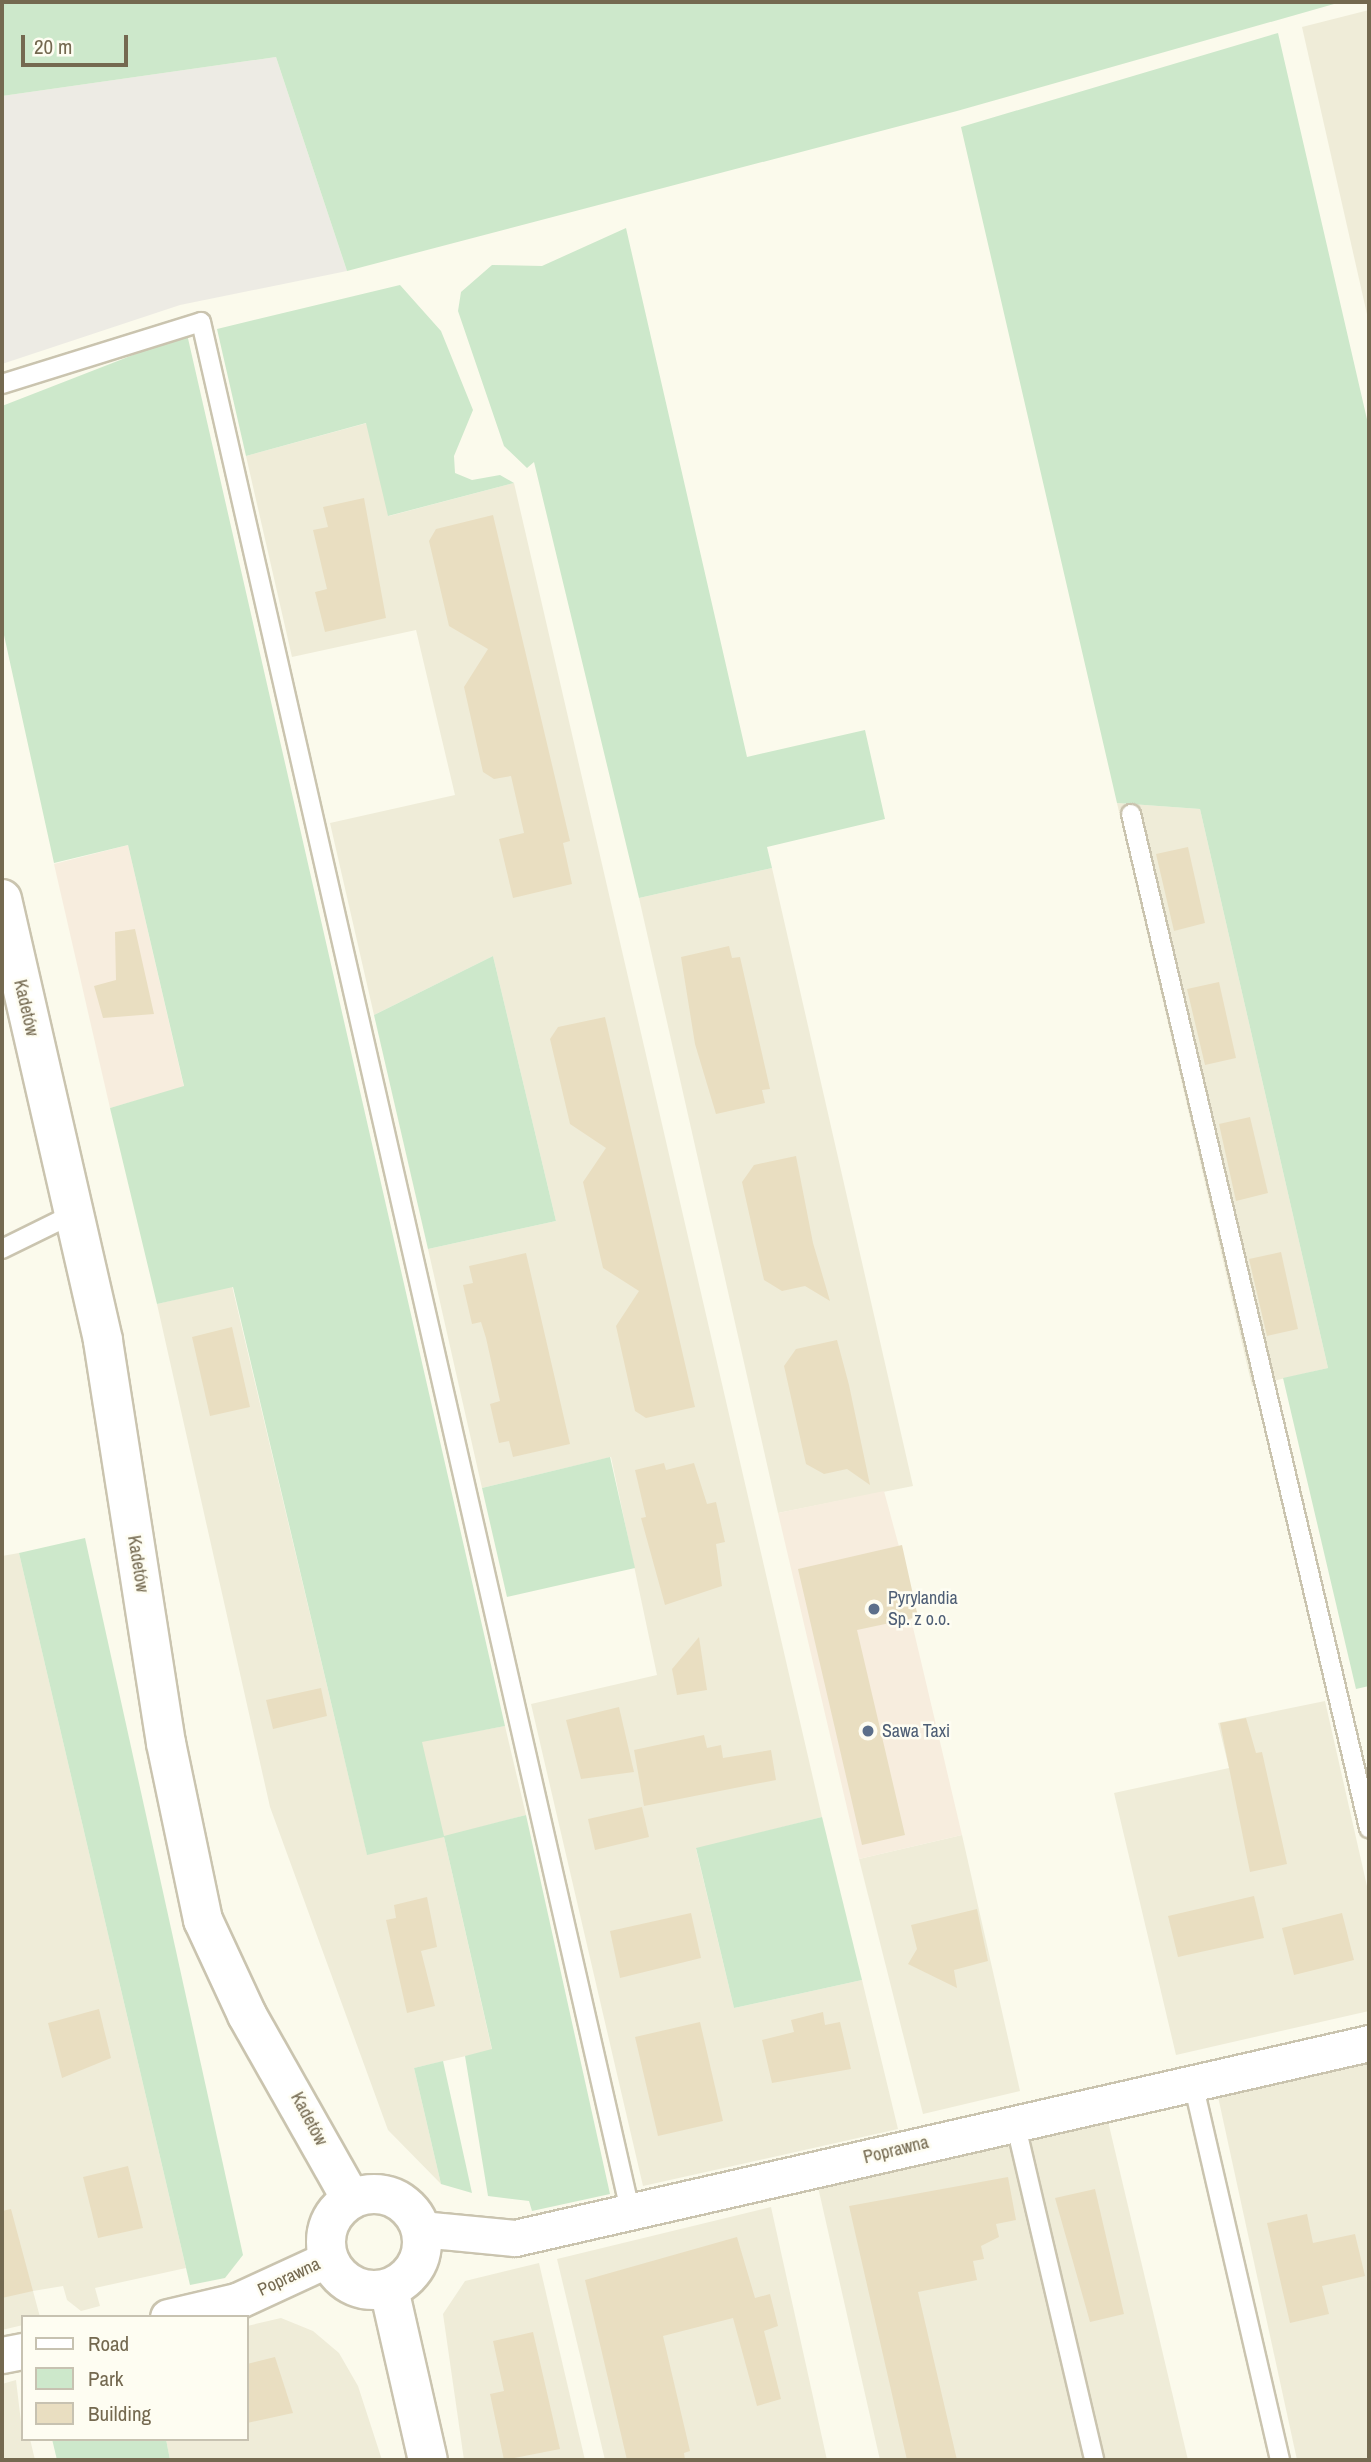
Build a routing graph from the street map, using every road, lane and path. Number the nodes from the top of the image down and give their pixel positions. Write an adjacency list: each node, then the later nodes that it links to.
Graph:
1 (2, 384): 11 (lane)
2 (1131, 814): 6 (lane)
3 (2, 899): 4 (street, Kadetów)
4 (73, 1214): 5 (lane); 10 (street, Kadetów)
5 (2, 1249)
6 (1369, 1828)
7 (1369, 2043): 8 (street, Poprawna)
8 (1193, 2083): 9 (street, Poprawna); 20 (lane)
9 (1014, 2122): 11 (street, Poprawna); 19 (lane)
10 (351, 2199): 12 (street); 13 (street)
11 (630, 2211): 12 (street, Poprawna)
12 (421, 2229): 14 (street)
13 (328, 2259): 14 (street); 15 (street, Poprawna)
14 (389, 2289): 18 (street)
15 (178, 2315)
16 (21, 2351): 17 (street)
17 (2, 2356)
18 (428, 2460)
19 (1094, 2460)
20 (1280, 2460)

